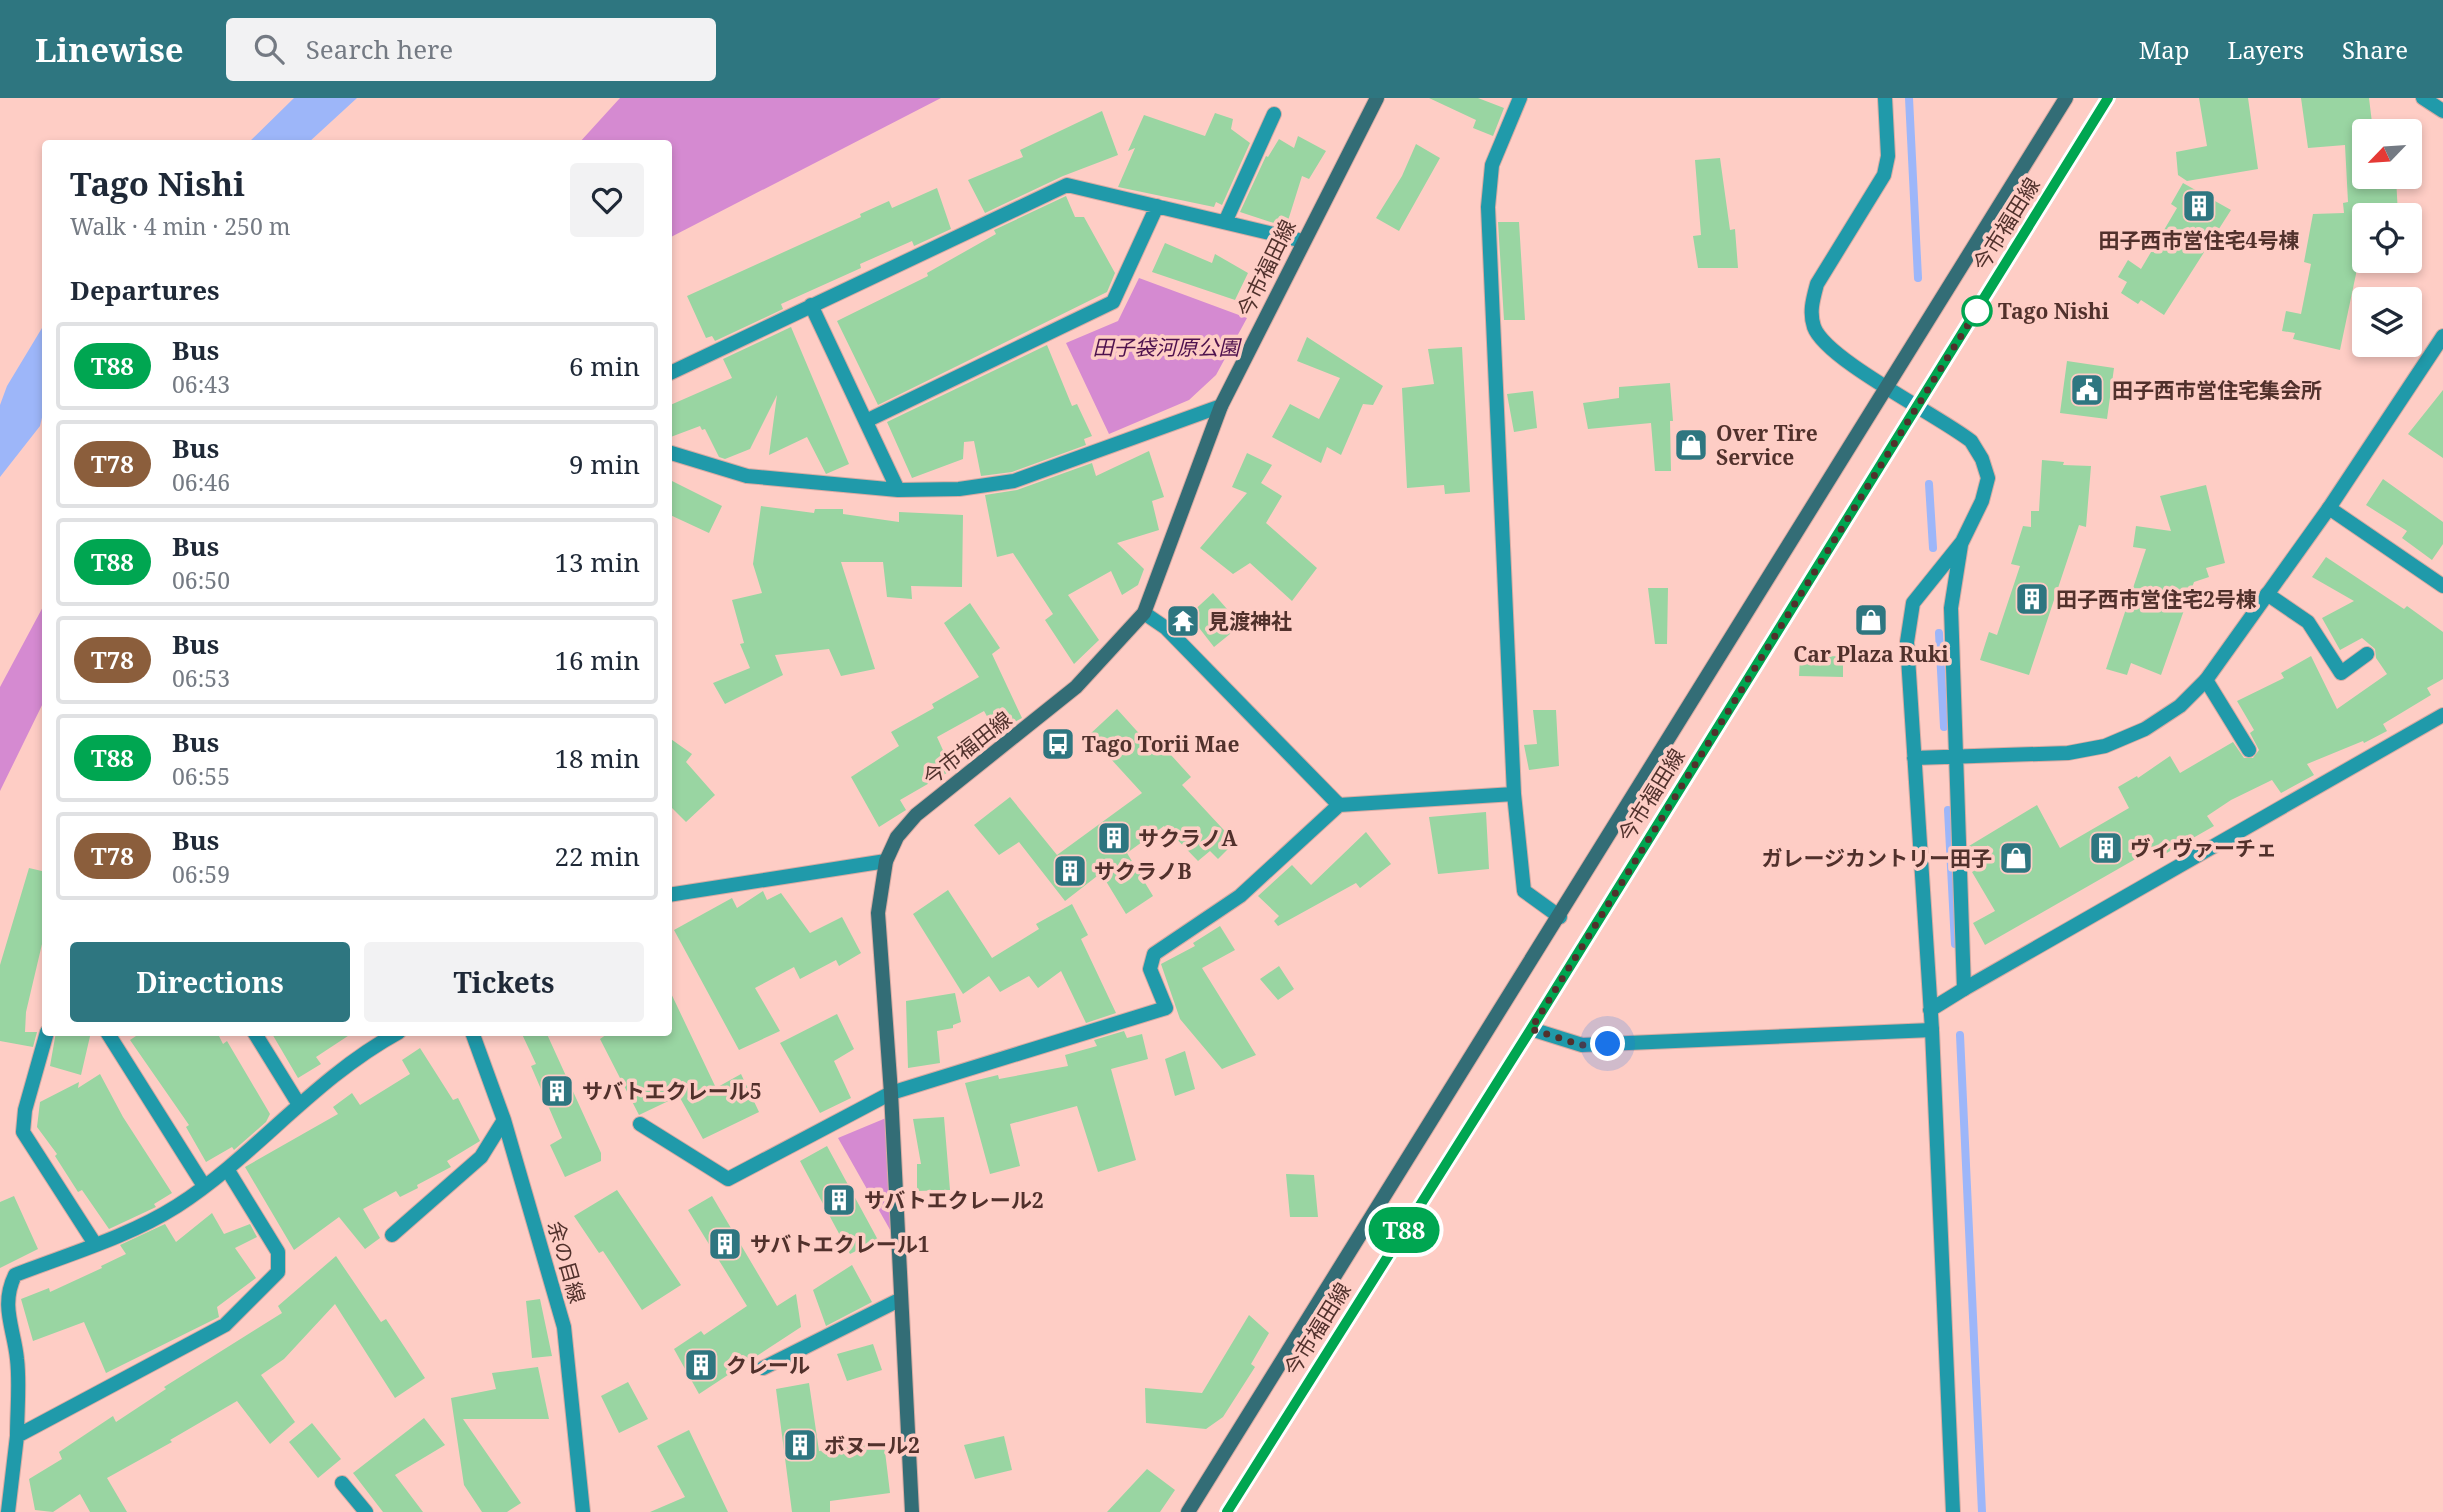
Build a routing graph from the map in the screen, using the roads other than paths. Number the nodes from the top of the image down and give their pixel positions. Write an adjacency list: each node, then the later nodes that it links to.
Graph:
1 (1377, 98): 11 (main road, 今市福田線)
2 (1520, 98): 32 (street)
3 (1885, 98): 15 (street)
4 (2066, 98): 15 (main road, 今市福田線)
5 (2108, 98): 16 (main road, 今市福田線)
6 (2423, 98): 7 (street)
7 (2443, 110)
8 (1274, 114): 10 (street)
9 (1157, 206): 10 (street); 12 (street); 18 (street)
10 (1226, 220): 11 (street)
11 (1303, 241): 17 (main road, 今市福田線)
12 (811, 305): 14 (street); 18 (street)
13 (2443, 336): 21 (street)
14 (672, 372)
15 (1888, 386): 16 (street); 36 (main road, 今市福田線)
16 (1918, 405): 22 (street); 39 (main road, 今市福田線)
17 (1221, 406): 20 (street); 25 (main road, 今市福田線)
18 (866, 421): 20 (street)
19 (672, 453): 20 (street)
20 (898, 490)
21 (2329, 508): 23 (street); 24 (street)
22 (1962, 542): 30 (street); 31 (street)
23 (2443, 586)
24 (2267, 594): 26 (street); 27 (street)
25 (1144, 613): 33 (street); 34 (main road, 今市福田線)
26 (2367, 654)
27 (2206, 680): 29 (street); 30 (street)
28 (2443, 715): 37 (street)
29 (2249, 750)
30 (1958, 756): 31 (street); 37 (street)
31 (1914, 758): 38 (street)
32 (1514, 794): 33 (street); 36 (street)
33 (1339, 805): 46 (street)
34 (886, 861): 35 (street); 46 (main road, 今市福田線)
35 (672, 894)
36 (1560, 916): 63 (main road, 今市福田線)
37 (1964, 989): 38 (street)
38 (1930, 1010): 40 (street)
39 (1531, 1029): 40 (street); 64 (main road, 今市福田線)
40 (1932, 1030): 65 (street)
41 (46, 1036): 53 (street)
42 (110, 1036): 51 (street)
43 (256, 1036): 47 (street)
44 (392, 1036): 47 (street)
45 (473, 1036): 48 (street, 余の目線)
46 (891, 1093): 49 (street); 54 (main road, 今市福田線)
47 (298, 1103): 50 (street)
48 (504, 1121): 52 (street); 61 (street, 余の目線)
49 (640, 1124)
50 (227, 1169): 51 (street); 57 (street)
51 (204, 1186): 53 (street)
52 (392, 1235)
53 (95, 1244): 55 (street)
54 (901, 1299): 56 (street); 62 (main road, 今市福田線)
55 (3, 1310): 57 (street)
56 (762, 1368)
57 (17, 1436): 59 (street)
58 (342, 1483): 60 (street)
59 (8, 1512)
60 (366, 1512)
61 (583, 1512)
62 (912, 1512)
63 (1188, 1512)
64 (1227, 1512)
65 (1953, 1512)

